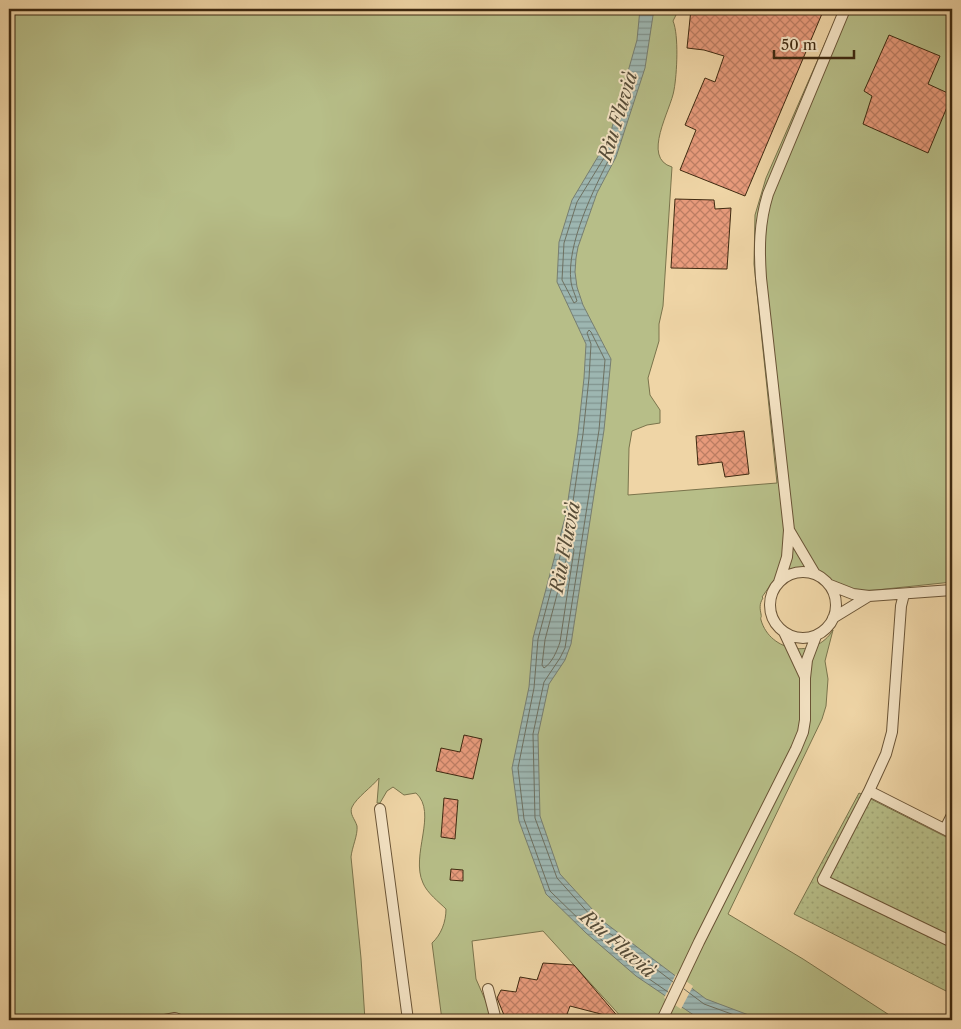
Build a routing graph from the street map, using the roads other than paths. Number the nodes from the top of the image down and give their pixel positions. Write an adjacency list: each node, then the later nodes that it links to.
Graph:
1 (845, 9): 2 (street)
2 (789, 530): 3 (street); 4 (street)
3 (815, 574): 4 (street); 5 (street)
4 (779, 582): 10 (street)
5 (830, 585): 8 (street); 9 (street)
6 (952, 590): 7 (street)
7 (904, 594): 8 (street); 13 (street)
8 (870, 596): 9 (street)
9 (833, 618): 11 (street)
10 (784, 632): 11 (street); 12 (street)
11 (816, 636): 12 (street)
12 (805, 678): 23 (street)
13 (869, 791): 16 (street); 17 (street)
14 (380, 809): 21 (street)
15 (952, 815): 16 (street)
16 (949, 831)
17 (952, 942)
18 (488, 989): 22 (street)
19 (165, 1020): 20 (street)
20 (180, 1020)
21 (408, 1020)
22 (496, 1020)
23 (662, 1020)

